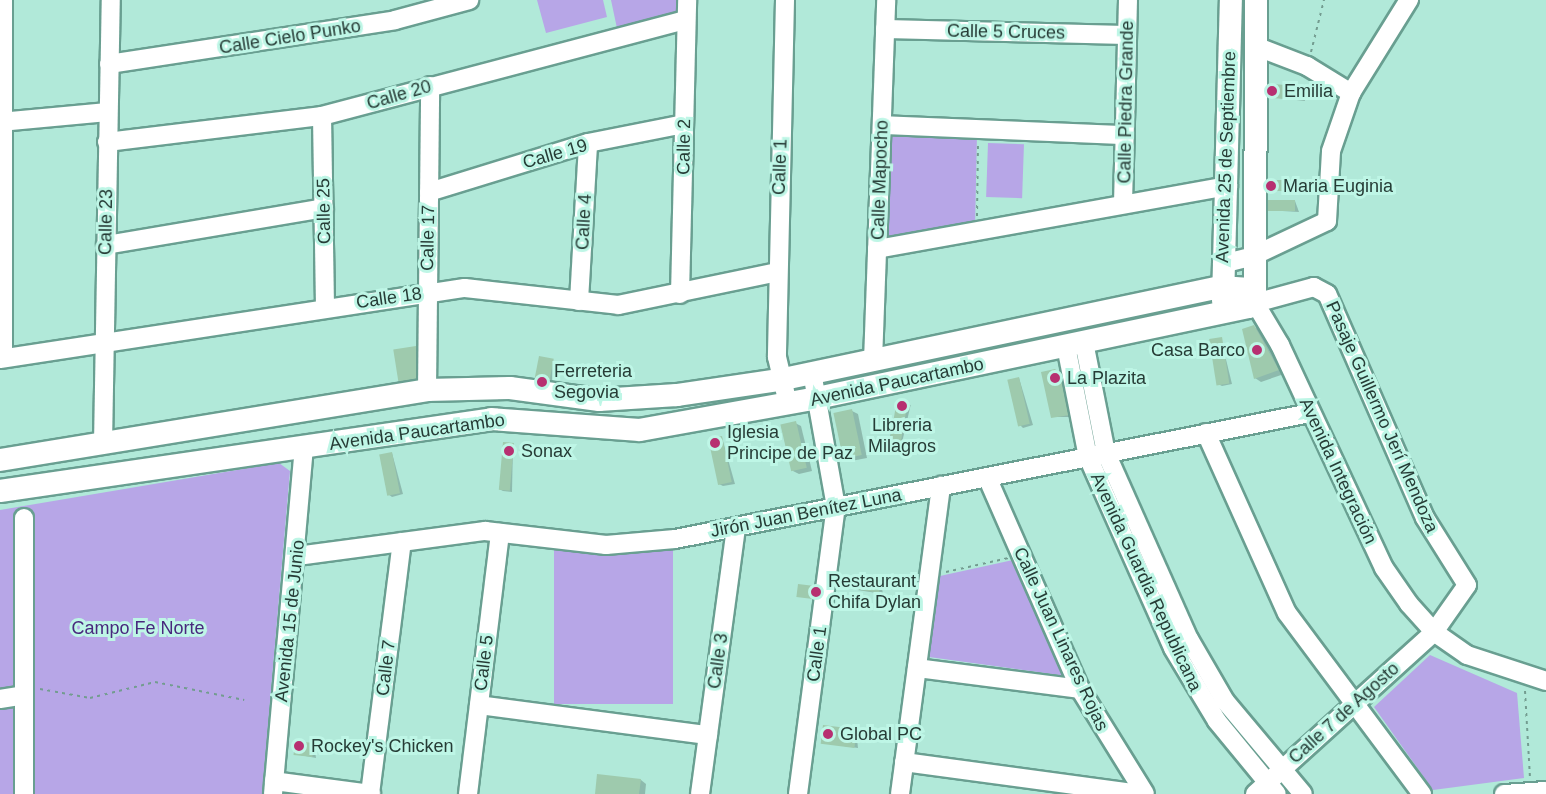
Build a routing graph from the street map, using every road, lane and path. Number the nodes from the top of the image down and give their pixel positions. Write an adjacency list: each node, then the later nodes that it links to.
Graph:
1 (3, 0): 22 (street)
2 (111, 0): 16 (street, Calle 23)
3 (469, 0): 16 (street, Calle Cielo Punko)
4 (687, 0): 12 (street, Calle 2)
5 (785, 0): 38 (street, Calle 1)
6 (886, 0): 13 (street, Calle Mapocho)
7 (1128, 0): 14 (street, Calle Piedra Grande)
8 (1231, 0): 29 (main road, Avenida 25 de Septiembre)
9 (1256, 0): 15 (main road, Avenida 25 de Septiembre)
10 (1324, 0): 17 (path)
11 (1409, 0): 19 (street)
12 (686, 20): 18 (street, Calle 20); 23 (street, Calle 2)
13 (885, 29): 14 (street, Calle 5 Cruces); 24 (street, Calle Mapocho)
14 (1127, 35): 26 (street, Calle Piedra Grande)
15 (1255, 46): 17 (street); 36 (main road, Avenida 25 de Septiembre)
16 (109, 64): 20 (street, Calle 23)
17 (1307, 66): 19 (street)
18 (430, 86): 21 (street, Calle 20); 30 (street, Calle 17)
19 (1350, 93): 36 (street)
20 (108, 112): 22 (street); 27 (street, Calle 23)
21 (322, 116): 27 (street, Calle 20); 32 (street, Calle 25)
22 (2, 122): 48 (street)
23 (684, 124): 28 (street, Calle 19); 41 (street, Calle 2)
24 (882, 125): 25 (street); 35 (street, Calle Mapocho)
25 (979, 129): 26 (street); 33 (path)
26 (1124, 135): 31 (street, Calle Piedra Grande)
27 (107, 142): 34 (street, Calle 23)
28 (588, 143): 30 (street, Calle 19); 43 (street, Calle 4)
29 (1228, 186): 31 (street); 37 (main road, Avenida 25 de Septiembre)
30 (429, 192): 40 (street, Calle 17)
31 (1123, 204): 33 (street)
32 (324, 208): 34 (street); 44 (street, Calle 25)
33 (976, 231): 35 (street)
34 (106, 245): 46 (street, Calle 23)
35 (877, 249): 49 (street, Calle Mapocho)
36 (1251, 257): 37 (street); 42 (main road, Avenida 25 de Septiembre)
37 (1222, 264): 39 (main road, Avenida 25 de Septiembre)
38 (777, 272): 41 (street, Calle 18); 51 (street, Calle 1)
39 (1221, 287): 42 (main road, Avenida Paucartambo); 45 (main road, Avenida 25 de Septiembre); 49 (main road, Avenida Paucartambo)
40 (428, 292): 43 (street, Calle 18); 44 (street, Calle 18); 52 (street, Calle 17)
41 (680, 294): 43 (street, Calle 18)
42 (1254, 296): 45 (main road, Avenida Paucartambo); 55 (street, Avenida Integración); 74 (street, Pasaje Guillermo Jerí Mendoza)
43 (579, 301)
44 (326, 307): 46 (street, Calle 18)
45 (1228, 312): 47 (main road, Avenida Paucartambo)
46 (104, 343): 48 (street, Calle 18); 58 (street, Calle 23)
47 (1075, 344): 53 (main road, Avenida Paucartambo); 60 (street, Avenida Guardia Republicana); 61 (street, Avenida Guardia Republicana)
48 (2, 358)
49 (873, 361): 50 (main road, Avenida Paucartambo)
50 (812, 372): 51 (main road, Avenida Paucartambo); 53 (street, Calle 1)
51 (779, 380): 52 (main road, Avenida Paucartambo); 54 (street, Calle 1)
52 (427, 390): 57 (main road, Avenida Paucartambo)
53 (818, 398): 54 (main road, Avenida Paucartambo); 66 (street, Calle 1)
54 (788, 404): 59 (main road, Avenida Paucartambo)
55 (1310, 412): 56 (street, Jirón Juan Benítez Luna); 74 (street, Avenida Integración)
56 (1206, 433): 60 (street, Jirón Juan Benítez Luna); 82 (street)
57 (133, 440): 58 (main road, Avenida Paucartambo); 59 (main road)
58 (103, 444): 62 (main road, Avenida Paucartambo)
59 (304, 447): 65 (main road, Avenida Paucartambo); 72 (street, Avenida 15 de Junio)
60 (1106, 453): 61 (street, Jirón Juan Benítez Luna); 86 (street, Avenida Guardia Republicana)
61 (1088, 457): 63 (street, Jirón Juan Benítez Luna); 88 (street, Avenida Guardia Republicana)
62 (0, 460)
63 (987, 477): 64 (street, Jirón Juan Benítez Luna); 71 (street, Calle Juan Linares Rojas)
64 (941, 486): 66 (street, Jirón Juan Benítez Luna); 73 (street)
65 (0, 491)
66 (836, 507): 68 (street, Jirón Juan Benítez Luna); 94 (street, Calle 1)
67 (24, 518): 79 (street)
68 (736, 528): 69 (street, Jirón Juan Benítez Luna); 84 (street, Calle 3)
69 (501, 533): 70 (street, Jirón Juan Benítez Luna); 83 (street, Calle 5)
70 (402, 542): 72 (street, Jirón Juan Benítez Luna); 91 (street, Calle 7)
71 (1022, 555): 73 (path); 78 (street, Calle Juan Linares Rojas)
72 (297, 556): 87 (street, Avenida 15 de Junio)
73 (928, 576): 75 (street)
74 (1434, 632): 76 (street, Avenida Integración); 82 (street, Calle 7 de Agosto)
75 (917, 668): 78 (street); 85 (street)
76 (1524, 676): 77 (street, Avenida Integración); 89 (path)
77 (1546, 681)
78 (1080, 689): 97 (street, Calle Juan Linares Rojas)
79 (24, 694): 80 (street); 81 (path); 90 (street)
80 (0, 699)
81 (244, 700)
82 (1355, 703): 86 (street, Calle 7 de Agosto); 99 (street)
83 (479, 705): 84 (street); 92 (street, Calle 5)
84 (708, 735): 93 (street, Calle 3)
85 (904, 762): 95 (street); 96 (street)
86 (1282, 769): 88 (street, Calle 7 de Agosto); 98 (street, Avenida Guardia Republicana)
87 (273, 788): 91 (street)
88 (1266, 790)
89 (1538, 792): 100 (street)
90 (24, 794)
91 (370, 794)
92 (468, 794)
93 (700, 794)
94 (798, 794)
95 (900, 794)
96 (1140, 794)
97 (1145, 794)
98 (1303, 794)
99 (1422, 794)
100 (1504, 794)

